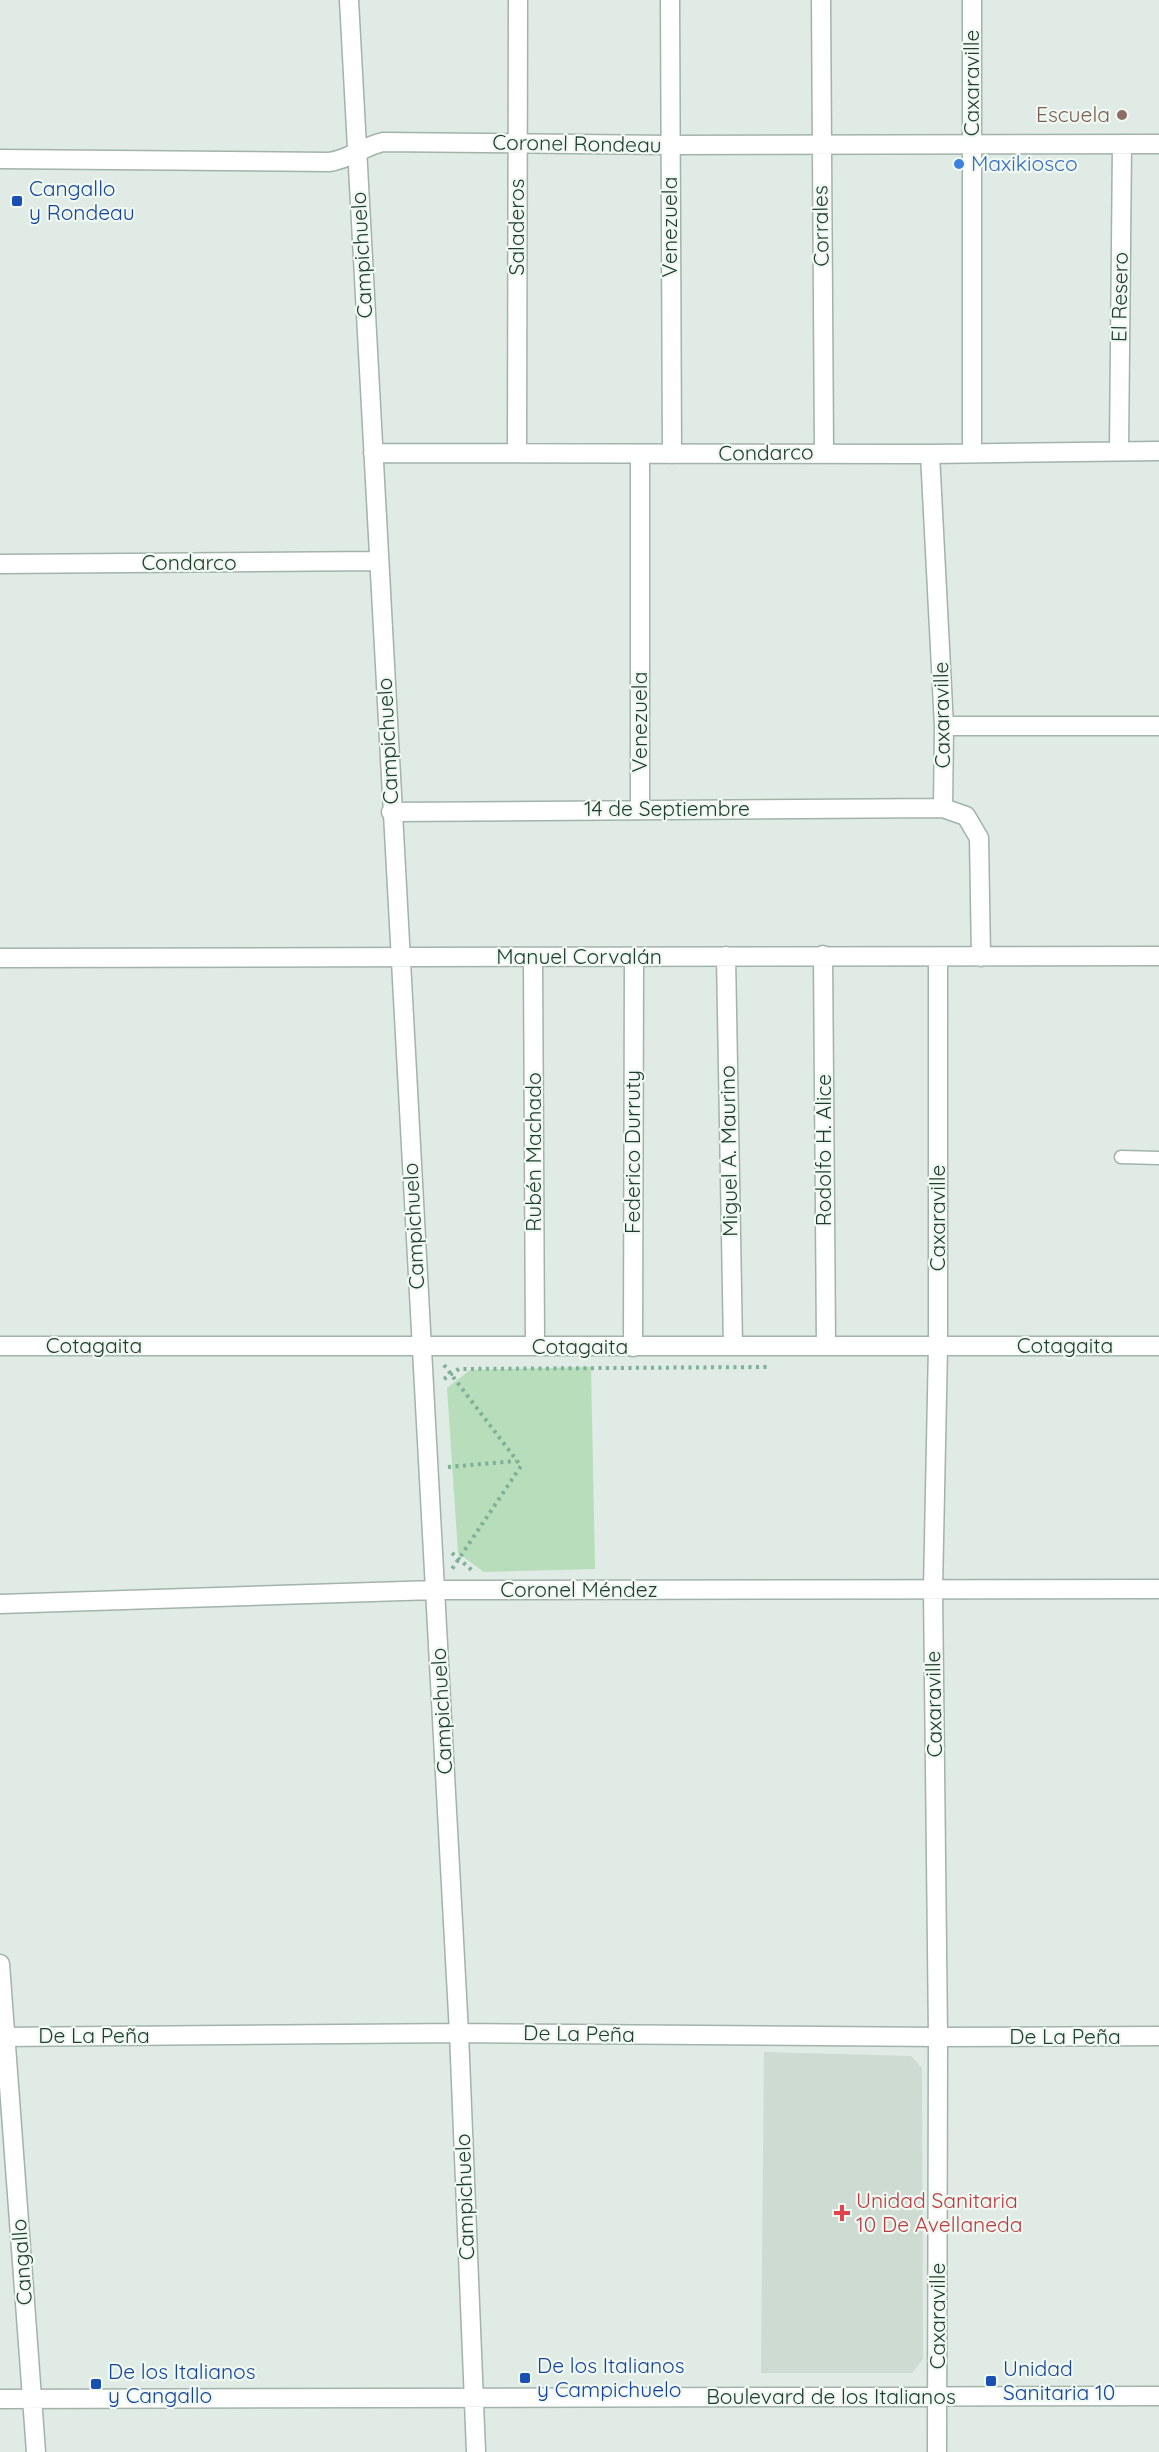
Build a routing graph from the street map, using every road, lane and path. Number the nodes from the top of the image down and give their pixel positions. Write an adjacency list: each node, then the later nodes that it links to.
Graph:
1 (349, 0): 12 (street, Campichuelo)
2 (518, 0): 7 (street, Saladeros)
3 (670, 0): 11 (street, Venezuela)
4 (821, 0): 6 (street, Corrales)
5 (972, 0): 8 (street, Caxaraville)
6 (820, 143): 8 (street, Coronel Rondeau); 11 (street, Coronel Rondeau); 16 (street, Corrales)
7 (519, 144): 11 (street, Coronel Rondeau); 12 (street, Coronel Rondeau); 18 (street, Saladeros)
8 (972, 144): 9 (street, Coronel Rondeau); 19 (street, Caxaraville)
9 (1122, 144): 10 (street, Coronel Rondeau); 14 (street, El Resero)
10 (1159, 144)
11 (670, 145): 20 (street, Venezuela)
12 (356, 153): 13 (street, Coronel Rondeau); 17 (street, Campichuelo)
13 (0, 159)
14 (1119, 450): 15 (street, Condarco); 19 (street, Condarco)
15 (1159, 451)
16 (824, 452): 20 (street, Condarco); 21 (street, Condarco)
17 (373, 453): 18 (street, Condarco); 23 (street, Campichuelo)
18 (517, 453): 22 (street, Condarco)
19 (972, 453): 21 (street, Condarco)
20 (672, 454): 22 (street, Condarco)
21 (930, 454): 25 (street, Caxaraville)
22 (640, 455): 28 (street, Venezuela)
23 (378, 561): 24 (street, Condarco); 29 (street, Campichuelo)
24 (0, 564)
25 (944, 726): 26 (street); 27 (street, Caxaraville)
26 (1159, 726)
27 (943, 808): 28 (street, 14 de Septiembre); 36 (street)
28 (640, 809): 29 (street, 14 de Septiembre)
29 (392, 812): 30 (street, Campichuelo)
30 (399, 955): 37 (street, Manuel Corvalán); 38 (street, Manuel Corvalán); 48 (street, Campichuelo)
31 (726, 956): 32 (street, Manuel Corvalán); 34 (street, Manuel Corvalán); 44 (street, Miguel A. Maurino)
32 (823, 956): 35 (street, Manuel Corvalán); 41 (street, Rodolfo H. Alice)
33 (1159, 956): 36 (street, Manuel Corvalán)
34 (634, 957): 38 (street, Manuel Corvalán); 47 (street, Federico Durruty)
35 (938, 957): 36 (street, Manuel Corvalán); 45 (street, Caxaraville)
36 (981, 957)
37 (0, 958)
38 (533, 958): 43 (street, Rubén Machado)
39 (1121, 1157): 40 (lane)
40 (1159, 1158)
41 (826, 1344): 44 (street, Cotagaita); 45 (street, Cotagaita)
42 (0, 1346): 48 (street, Cotagaita)
43 (535, 1346): 47 (street, Cotagaita); 48 (street, Cotagaita)
44 (733, 1346): 47 (street, Cotagaita)
45 (938, 1346): 46 (street, Cotagaita); 61 (street, Caxaraville)
46 (1159, 1346)
47 (633, 1347)
48 (421, 1348): 60 (street, Campichuelo)
49 (444, 1365): 51 (path)
50 (770, 1367): 51 (path)
51 (450, 1374): 52 (path); 54 (path)
52 (445, 1388)
53 (447, 1455): 55 (path)
54 (517, 1461): 55 (path); 58 (path)
55 (448, 1467): 56 (path)
56 (448, 1477)
57 (450, 1541): 58 (path)
58 (459, 1559): 59 (path); 60 (path)
59 (486, 1572)
60 (435, 1581): 61 (street, Coronel Méndez); 63 (street, Coronel Méndez); 65 (street, Campichuelo)
61 (933, 1588): 62 (street, Coronel Méndez); 68 (street, Caxaraville)
62 (1159, 1589)
63 (0, 1604)
64 (0, 1964): 67 (street, Cangallo)
65 (459, 2033): 67 (street, De La Peña); 68 (street, De La Peña); 70 (street, Campichuelo)
66 (1159, 2036): 68 (street, De La Peña)
67 (3, 2037): 73 (street, Cangallo)
68 (938, 2037): 71 (street, Caxaraville)
69 (1159, 2396): 71 (street, Boulevard de los Italianos)
70 (473, 2397): 71 (street, Boulevard de los Italianos); 73 (street, Boulevard de los Italianos); 75 (street, Campichuelo)
71 (938, 2397): 76 (street, Caxaraville)
72 (0, 2399): 73 (street, Boulevard de los Italianos)
73 (32, 2399): 74 (street, Cangallo)
74 (36, 2452)
75 (476, 2452)
76 (937, 2452)

